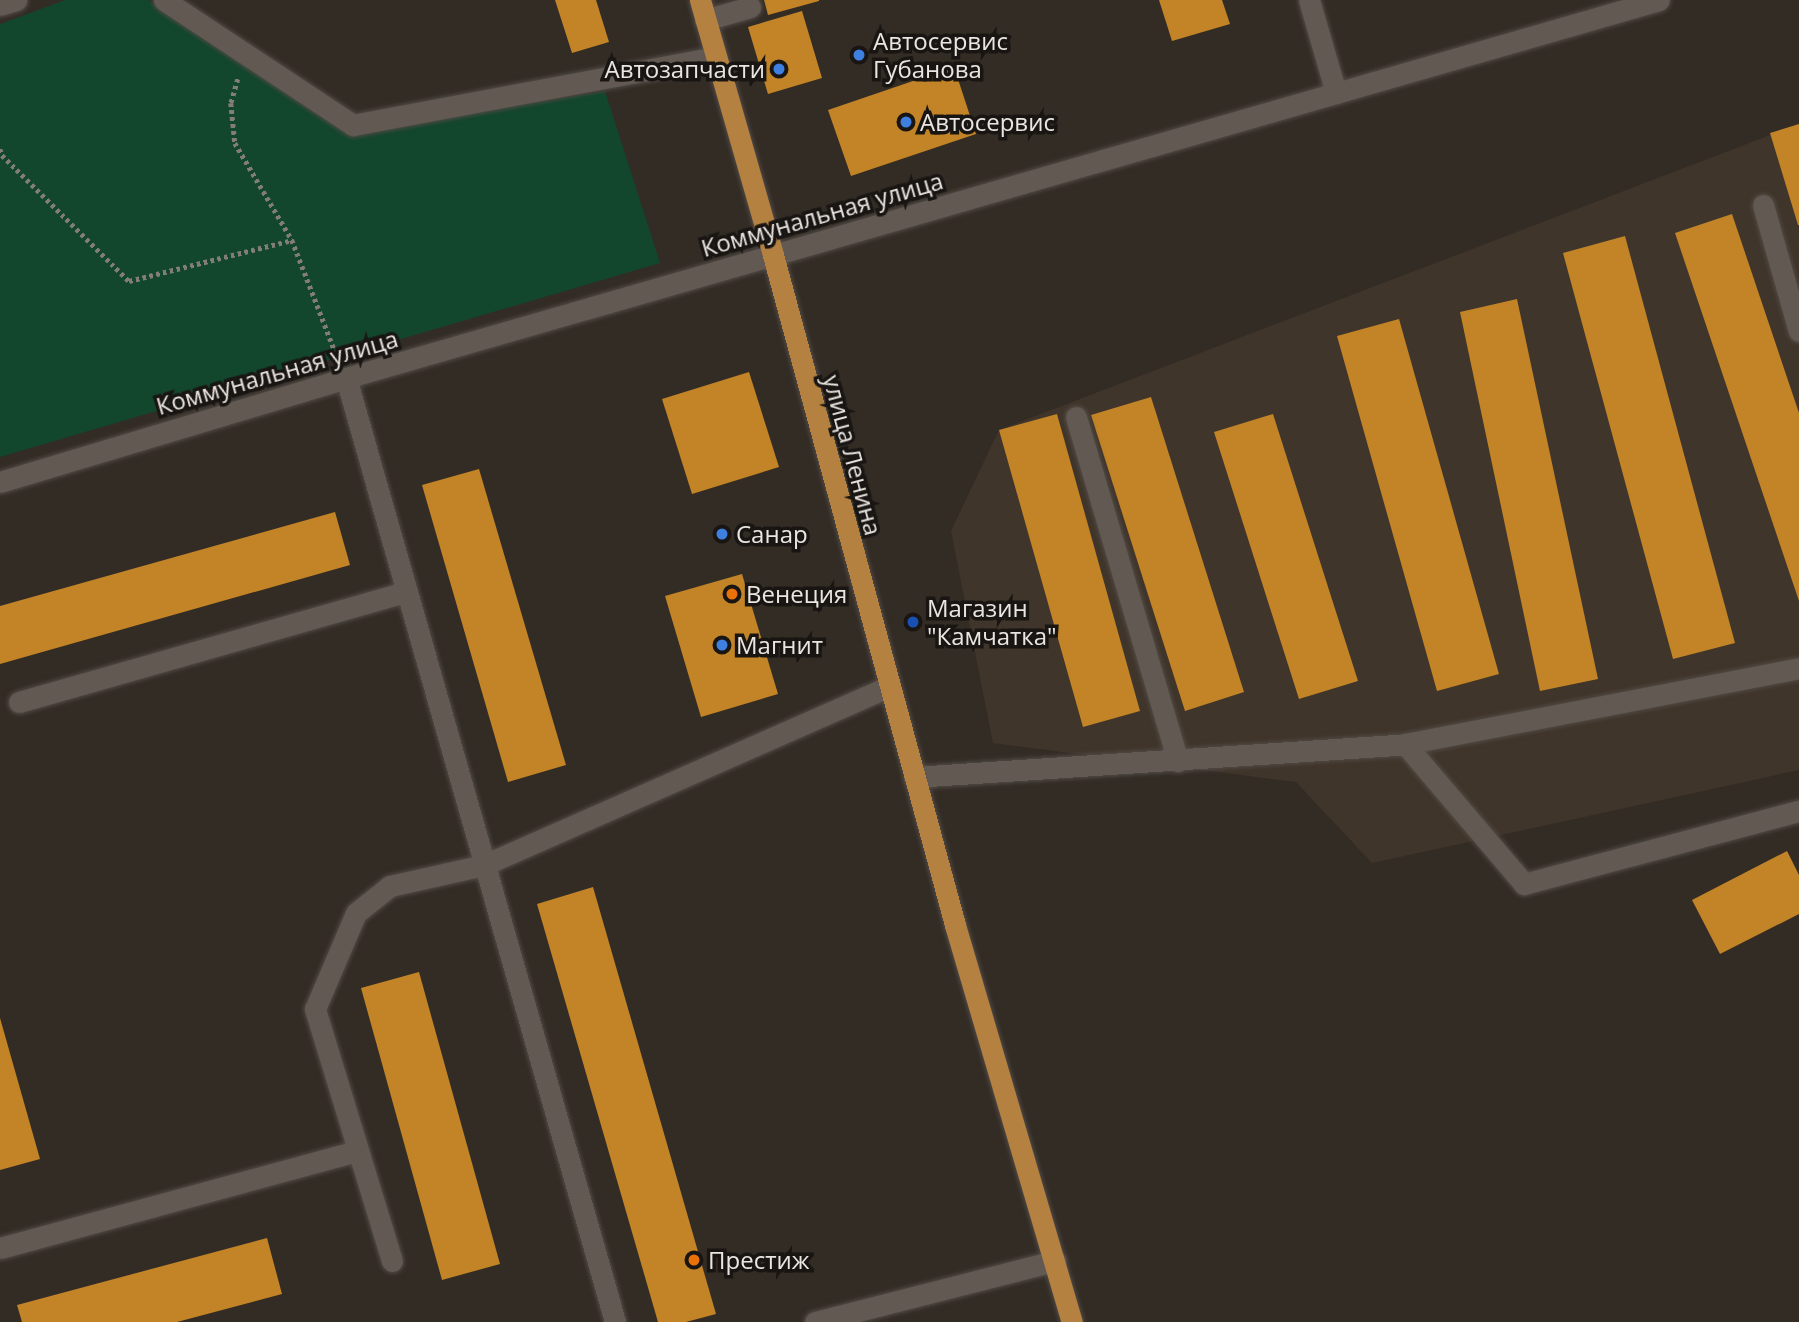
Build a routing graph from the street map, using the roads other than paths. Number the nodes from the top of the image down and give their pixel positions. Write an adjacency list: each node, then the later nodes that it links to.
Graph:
1 (16, 0): 5 (street)
2 (164, 0): 8 (street)
3 (1309, 0): 9 (street)
4 (1659, 0): 9 (street, Коммунальная улица)
5 (0, 5)
6 (750, 7): 7 (street)
7 (702, 10): 8 (main road, улица Ленина)
8 (715, 57): 11 (main road, улица Ленина)
9 (1336, 93): 11 (street, Коммунальная улица)
10 (1763, 205): 12 (street)
11 (773, 255): 13 (street, Коммунальная улица); 18 (main road, улица Ленина)
12 (1799, 331)
13 (346, 379): 15 (street, Коммунальная улица); 16 (street)
14 (1076, 417): 21 (street)
15 (0, 482)
16 (406, 592): 19 (street); 24 (street)
17 (1799, 668): 20 (street)
18 (888, 687): 22 (main road, улица Ленина); 24 (street)
19 (19, 702)
20 (1405, 744): 21 (street); 23 (street)
21 (1178, 761): 22 (street)
22 (914, 777): 28 (main road, улица Ленина)
23 (1799, 810)
24 (484, 865): 25 (street); 29 (street)
25 (358, 1151): 26 (street); 27 (street)
26 (0, 1248)
27 (392, 1261)
28 (1055, 1261): 30 (street); 31 (main road, улица Ленина)
29 (615, 1322)
30 (815, 1322)
31 (1072, 1322)

